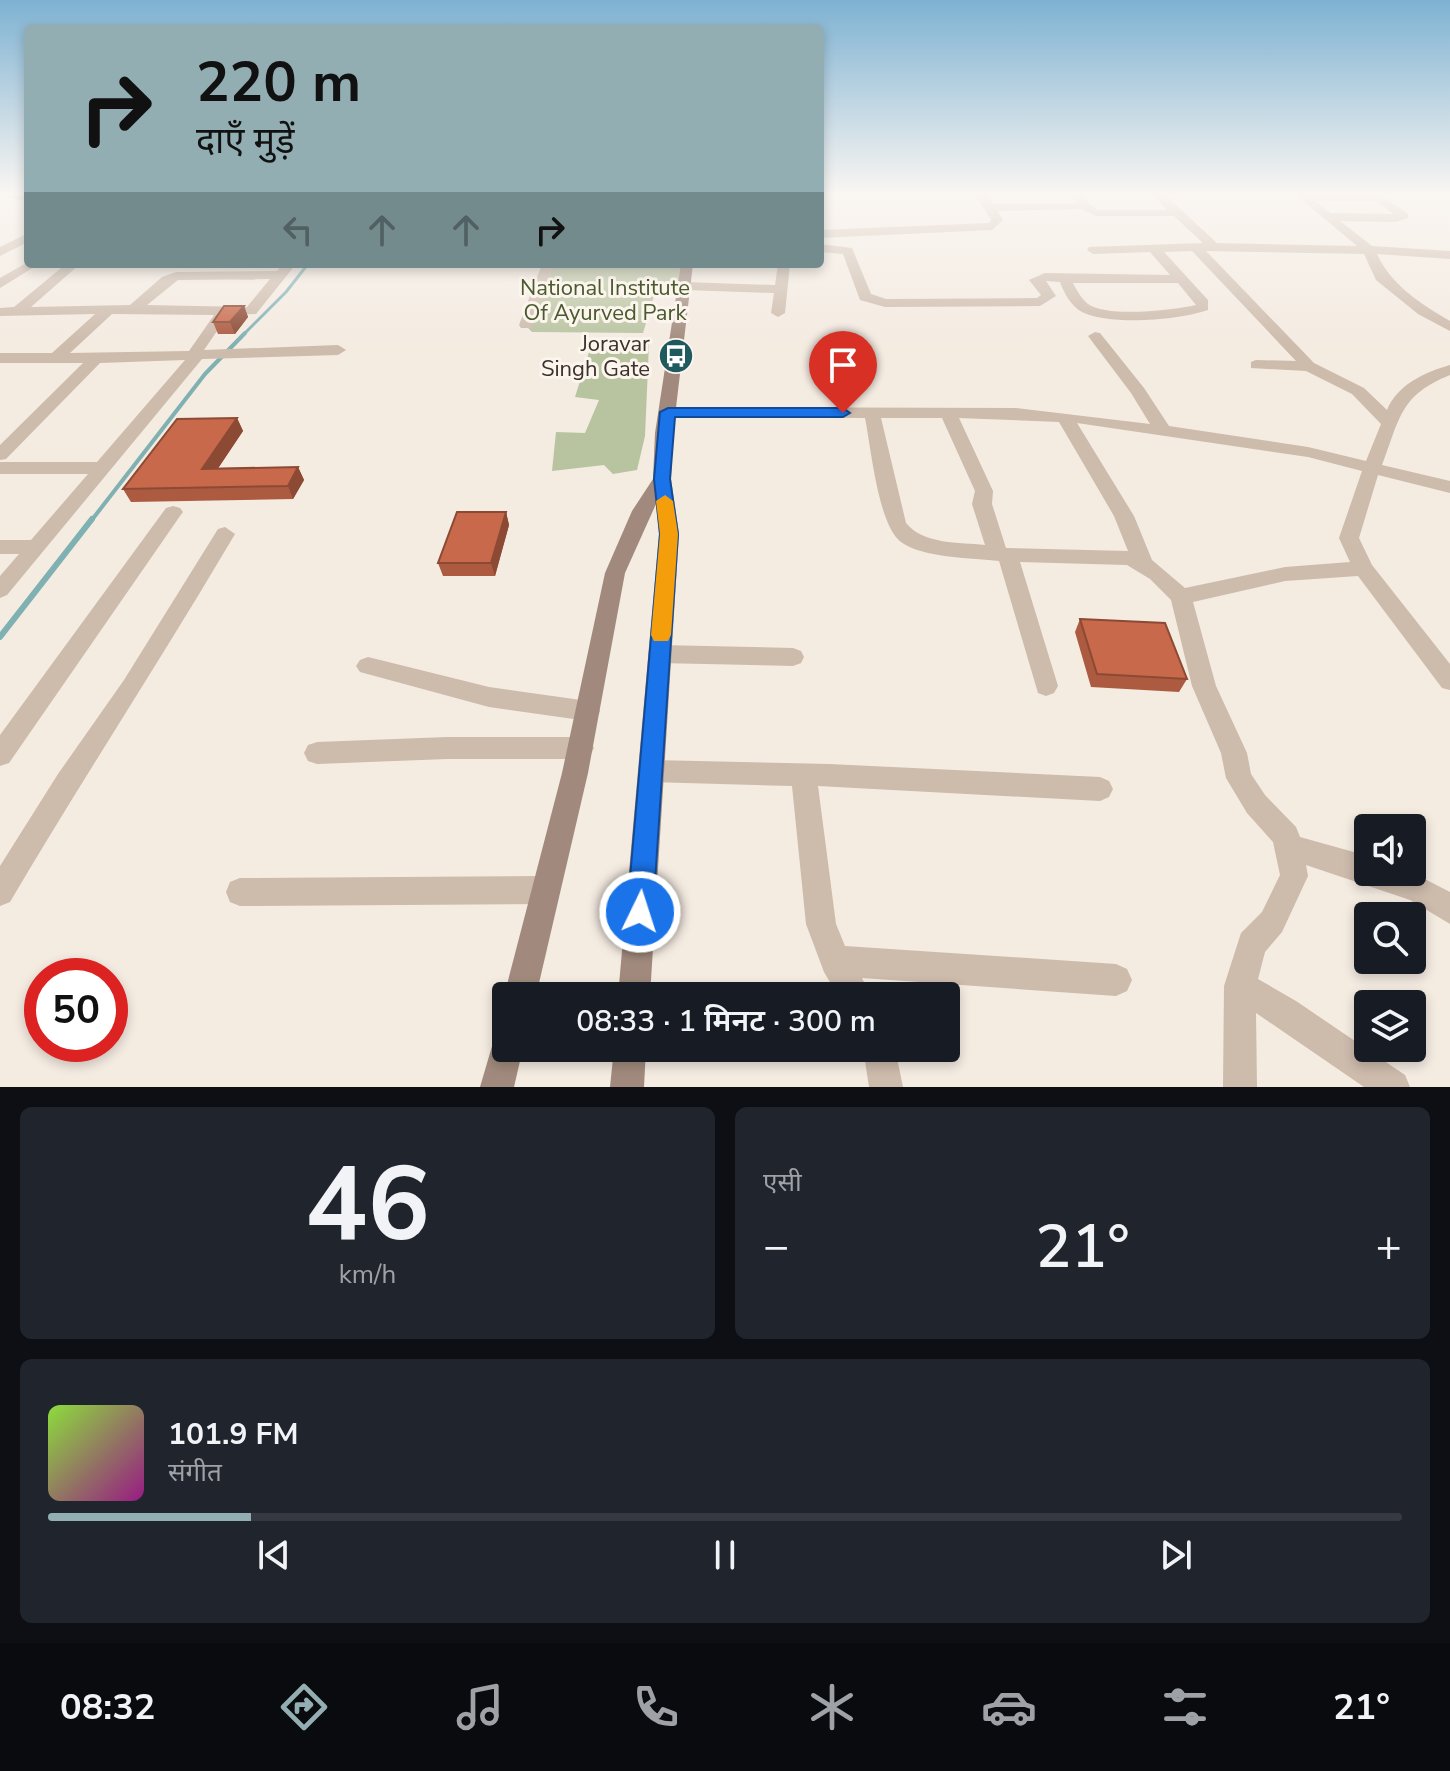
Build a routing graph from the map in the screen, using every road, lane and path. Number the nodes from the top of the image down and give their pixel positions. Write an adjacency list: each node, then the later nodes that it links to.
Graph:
1 (1210, 244): 5 (street)
2 (1362, 244): 8 (street)
3 (1195, 247): 5 (street); 6 (street); 36 (street)
4 (824, 248): 16 (street)
5 (1215, 248): 8 (street)
6 (1154, 249): 7 (street); 17 (street)
7 (1093, 250)
8 (1369, 250): 9 (street); 28 (street)
9 (1450, 255)
10 (26, 268): 18 (street)
11 (69, 268): 25 (street)
12 (547, 268): 27 (street)
13 (687, 268): 19 (main road)
14 (784, 268): 20 (street)
15 (286, 269): 22 (street); 23 (street)
16 (1065, 279): 17 (street); 17 (street)
17 (1180, 279)
18 (2, 282)
19 (685, 286): 20 (street); 38 (main road)
20 (781, 289): 26 (street)
21 (109, 309): 22 (street); 25 (street); 32 (street)
22 (134, 309): 23 (street)
23 (224, 310): 31 (street)
24 (0, 312): 25 (street)
25 (17, 312)
26 (778, 313)
27 (526, 325)
28 (1450, 327)
29 (1095, 336): 43 (street)
30 (338, 350): 31 (street)
31 (200, 355): 33 (street); 46 (street)
32 (56, 358): 33 (street); 34 (street)
33 (96, 358): 44 (street)
34 (3, 361)
35 (1256, 365): 36 (street)
36 (1309, 366): 42 (street)
37 (1450, 370): 42 (street)
38 (668, 412): 39 (street); 48 (main road)
39 (872, 413): 40 (street); 54 (street)
40 (948, 413): 41 (street); 54 (street)
41 (1065, 417): 43 (street); 55 (street)
42 (1390, 423): 47 (street)
43 (1163, 431): 47 (street)
44 (0, 455)
45 (0, 468): 46 (street)
46 (102, 468): 53 (street)
47 (1372, 470): 49 (street); 56 (street)
48 (662, 479): 59 (main road); 64 (main road)
49 (1450, 487)
50 (173, 512): 67 (street)
51 (225, 534): 75 (street)
52 (0, 547): 53 (street)
53 (36, 547): 57 (street)
54 (1003, 554): 55 (street); 63 (street)
55 (1143, 562): 58 (street)
56 (1363, 568): 58 (street); 62 (street)
57 (0, 590)
58 (1181, 597): 71 (street)
59 (659, 654): 60 (street); 68 (main road)
60 (793, 657)
61 (368, 666): 64 (street)
62 (1450, 681)
63 (1046, 686)
64 (588, 711): 65 (main road)
65 (581, 748): 66 (street); 74 (main road)
66 (317, 753)
67 (0, 755)
68 (651, 771): 69 (street); 82 (main road)
69 (804, 775): 70 (street); 79 (street)
70 (1100, 789)
71 (1288, 847): 72 (street); 84 (street)
72 (1354, 866)
73 (1411, 886): 77 (street)
74 (546, 890): 76 (street); 81 (main road)
75 (0, 892)
76 (240, 892)
77 (1443, 905): 78 (street)
78 (1450, 929)
79 (835, 961): 80 (street); 83 (street)
80 (1116, 980)
81 (523, 982)
82 (635, 982)
83 (847, 982)
84 (1240, 986): 91 (street); 92 (street)
85 (503, 1062): 88 (main road)
86 (629, 1062): 89 (main road)
87 (882, 1062): 90 (street)
88 (497, 1087)
89 (627, 1087)
90 (886, 1087)
91 (1240, 1087)
92 (1393, 1087)

